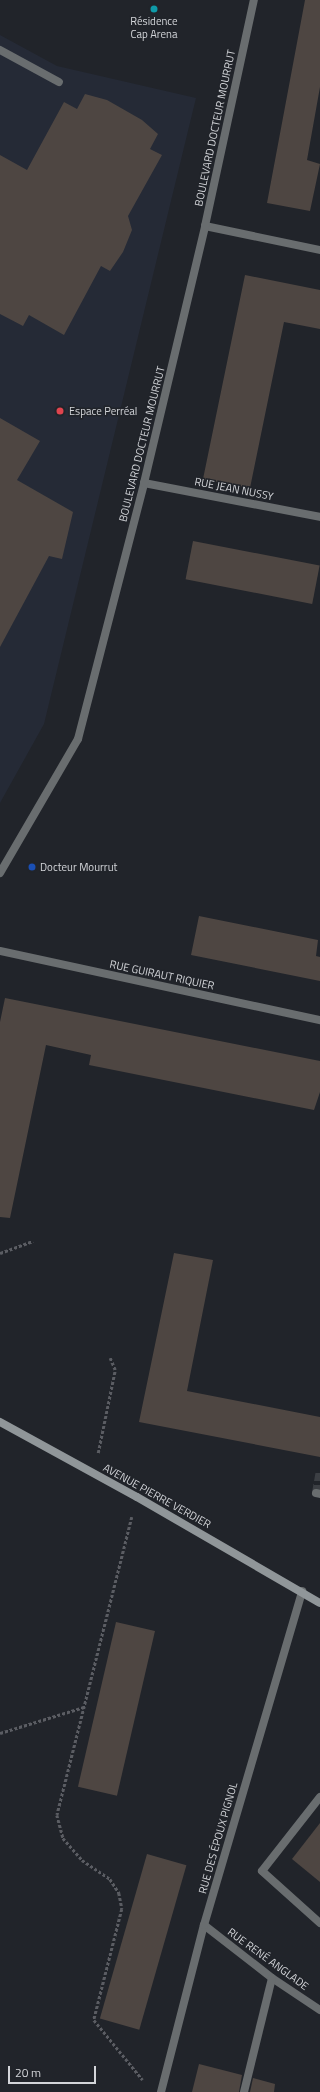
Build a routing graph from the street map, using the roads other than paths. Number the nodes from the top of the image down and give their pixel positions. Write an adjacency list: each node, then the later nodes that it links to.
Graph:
1 (254, 0): 4 (street, BOULEVARD DOCTEUR MOURRUT)
2 (0, 50): 3 (street)
3 (59, 82)
4 (205, 226): 5 (street); 6 (street, BOULEVARD DOCTEUR MOURRUT)
5 (320, 250)
6 (144, 483): 7 (street, RUE JEAN NUSSY); 8 (street, BOULEVARD DOCTEUR MOURRUT)
7 (320, 517)
8 (0, 874)
9 (0, 952): 10 (street, RUE GUIRAUT RIQUIER)
10 (320, 1020)
11 (0, 1422): 12 (main road, AVENUE PIERRE VERDIER)
12 (302, 1591): 13 (main road, AVENUE PIERRE VERDIER); 14 (main road, AVENUE PIERRE VERDIER); 17 (street, RUE DES ÉPOUX PIGNOL)
13 (320, 1603)
14 (320, 1607)
15 (320, 1797): 16 (street)
16 (320, 1923)
17 (204, 1925): 18 (street, RUE RENÉ ANGLADE); 20 (street, RUE DES ÉPOUX PIGNOL)
18 (272, 1978): 19 (street, RUE RENÉ ANGLADE); 21 (street)
19 (320, 2010)
20 (160, 2092)
21 (244, 2092)

